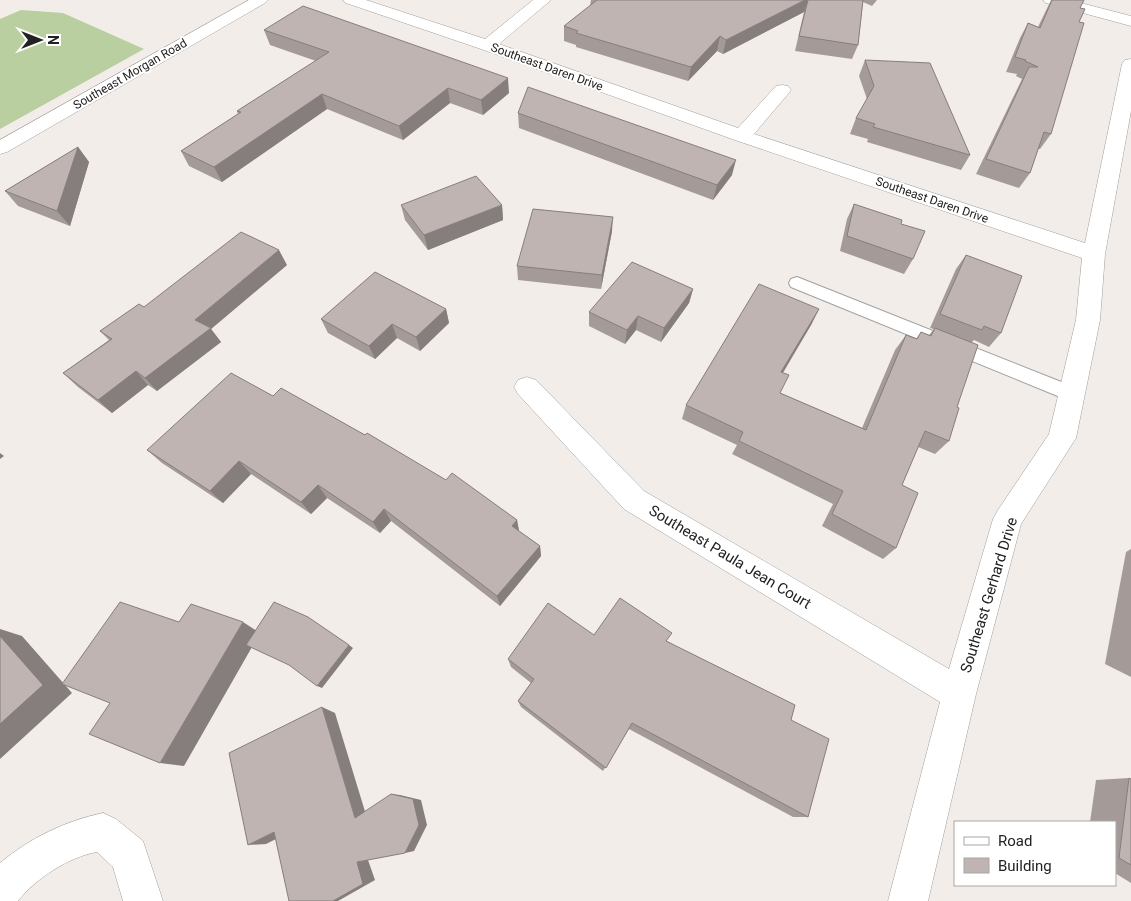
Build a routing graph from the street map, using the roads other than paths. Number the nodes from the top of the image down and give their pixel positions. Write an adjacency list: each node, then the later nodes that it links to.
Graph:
1 (260, 0): 10 (street, Southeast Morgan Road)
2 (351, 0): 6 (street, Southeast Daren Drive)
3 (543, 0): 6 (street)
4 (1051, 0): 5 (street)
5 (1131, 21)
6 (487, 46): 9 (street, Southeast Daren Drive)
7 (1131, 64): 11 (street, Southeast Gerhard Drive)
8 (782, 90): 9 (street)
9 (742, 136): 11 (street, Southeast Daren Drive)
10 (0, 148)
11 (1094, 254): 14 (street, Southeast Gerhard Drive)
12 (797, 283): 14 (lane)
13 (527, 387): 15 (street, Southeast Paula Jean Court)
14 (1072, 394): 15 (street, Southeast Gerhard Drive)
15 (960, 694): 18 (street, Southeast Gerhard Drive)
16 (0, 892): 17 (street)
17 (143, 901)
18 (908, 901)

